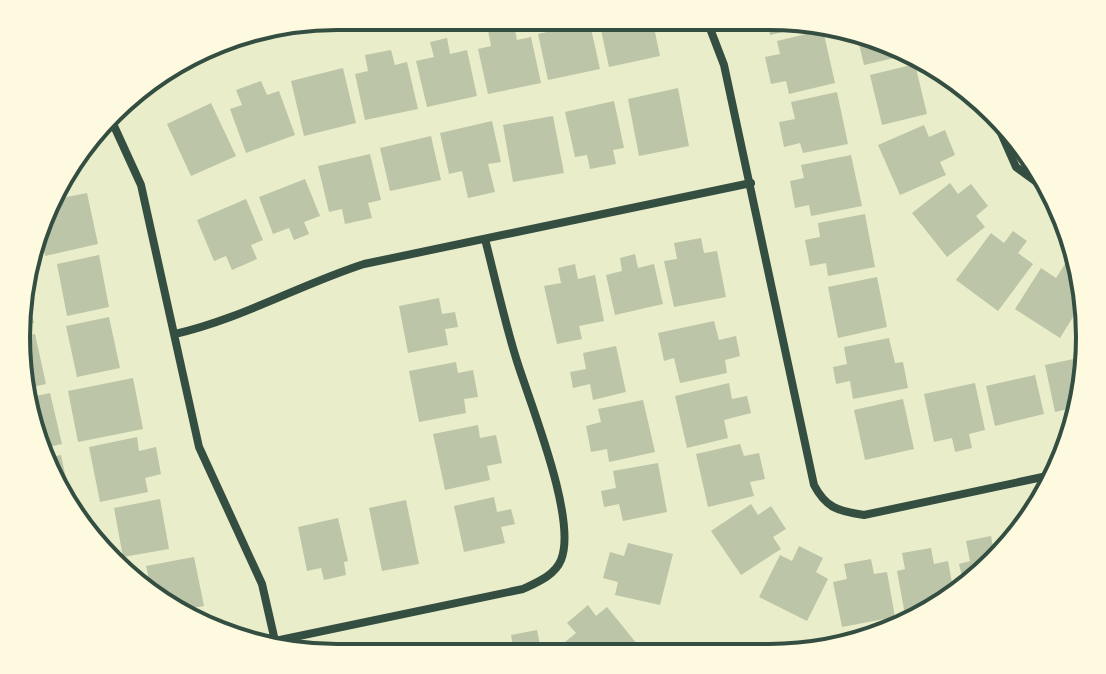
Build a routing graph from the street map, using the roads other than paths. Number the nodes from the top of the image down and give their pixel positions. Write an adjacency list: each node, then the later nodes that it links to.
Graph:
1 (711, 30): 5 (street)
2 (114, 126): 7 (street)
3 (1004, 139): 4 (street)
4 (1032, 178)
5 (751, 183): 6 (street); 8 (street)
6 (485, 239): 7 (street); 10 (street)
7 (175, 334): 9 (street)
8 (1042, 477)
9 (274, 637)
10 (284, 639)

